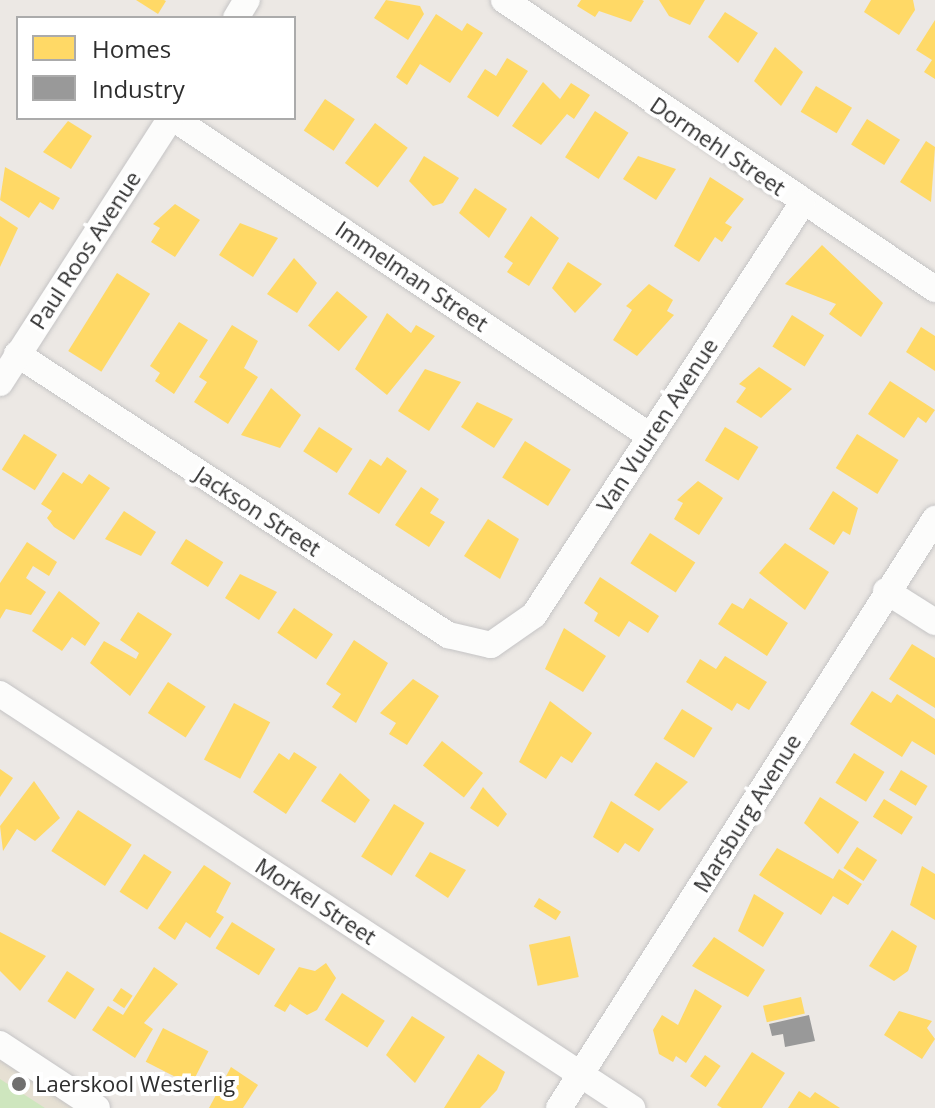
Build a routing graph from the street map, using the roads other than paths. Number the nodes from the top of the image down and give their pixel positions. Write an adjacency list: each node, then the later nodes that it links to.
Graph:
1 (504, 0): 4 (street, Dormehl Street)
2 (171, 120): 6 (street, Paul Roos Avenue)
3 (175, 120): 8 (street, Immelman Street)
4 (802, 204): 5 (street, Dormehl Street); 8 (street, Van Vuuren Avenue)
5 (935, 289)
6 (17, 354): 7 (street, Paul Roos Avenue); 12 (street, Jackson Street)
7 (0, 383)
8 (650, 436): 12 (street, Van Vuuren Avenue)
9 (935, 519): 10 (street, Marsburg Avenue)
10 (886, 591): 11 (street); 15 (street, Marsburg Avenue)
11 (935, 622)
12 (506, 641)
13 (0, 694): 15 (street, Morkel Street)
14 (0, 1044): 16 (street)
15 (582, 1075): 17 (street, Marsburg Avenue); 18 (street, Morkel Street)
16 (97, 1108)
17 (559, 1108)
18 (632, 1108)

